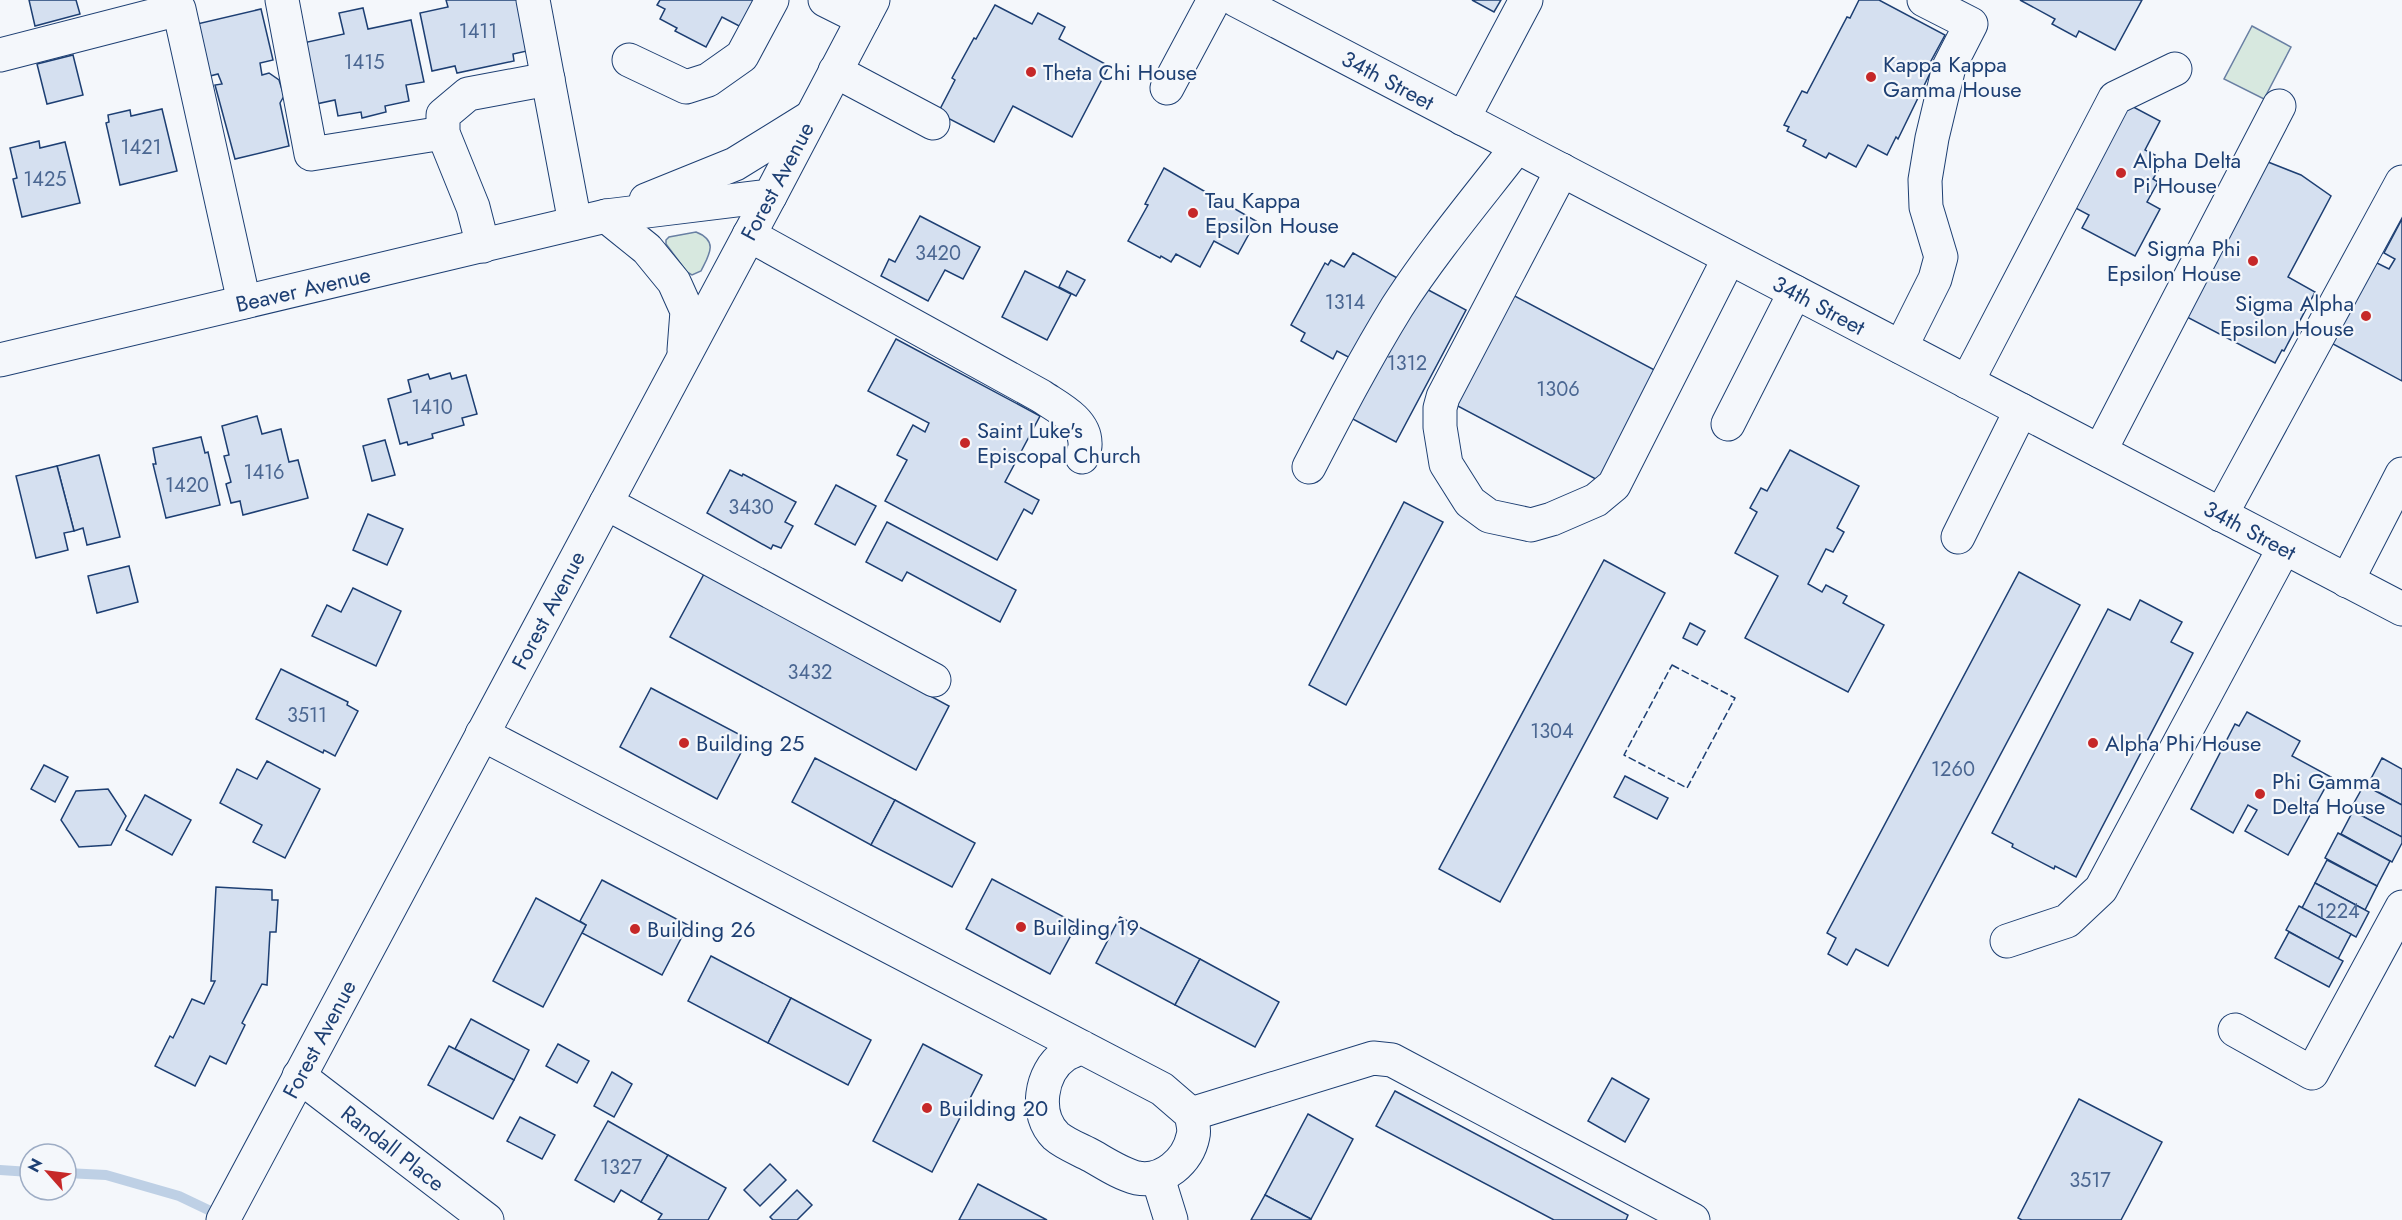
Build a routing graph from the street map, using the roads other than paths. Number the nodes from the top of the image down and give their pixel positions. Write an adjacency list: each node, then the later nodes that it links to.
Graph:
1 (282, 0): 21 (street)
2 (532, 0): 15 (street)
3 (772, 0): 12 (street)
4 (825, 0): 10 (street)
5 (1214, 0): 16 (street)
6 (1236, 0): 19 (street, 34th Street)
7 (1526, 0): 19 (street)
8 (1924, 0): 32 (street)
9 (191, 4): 11 (street); 31 (street)
10 (868, 10): 14 (street, Forest Avenue)
11 (0, 56)
12 (629, 60)
13 (2175, 69): 35 (street)
14 (835, 71): 18 (street, Forest Avenue); 20 (street)
15 (548, 79): 21 (street); 26 (street)
16 (1167, 88)
17 (2279, 106): 38 (street)
18 (812, 117): 25 (street, Forest Avenue); 26 (street, Beaver Avenue)
19 (1463, 119): 22 (street, 34th Street)
20 (933, 123)
21 (443, 133): 28 (street)
22 (1516, 147): 23 (street, 34th Street); 40 (street)
23 (1562, 170): 29 (street, 34th Street); 29 (street)
24 (2402, 182): 43 (street)
25 (770, 196): 26 (street, Beaver Avenue); 27 (street, Forest Avenue)
26 (590, 220): 28 (street, Beaver Avenue); 33 (street)
27 (749, 235): 33 (street, Forest Avenue); 39 (street)
28 (483, 246): 31 (street, Beaver Avenue)
29 (1729, 258): 30 (street, 34th Street)
30 (1795, 292): 32 (street, 34th Street); 37 (street)
31 (244, 302): 34 (street, Beaver Avenue)
32 (1900, 347): 35 (street, 34th Street)
33 (683, 358): 42 (street, Forest Avenue)
34 (0, 360)
35 (1967, 382): 36 (street, 34th Street)
36 (2021, 410): 38 (street, 34th Street); 44 (street)
37 (1728, 424)
38 (2100, 452): 43 (street, 34th Street)
39 (1082, 456)
40 (1309, 467)
41 (2402, 474): 46 (street)
42 (606, 503): 48 (street); 49 (street, Forest Avenue)
43 (2221, 515): 45 (street, 34th Street)
44 (1958, 537)
45 (2284, 548): 46 (street, 34th Street); 51 (street)
46 (2347, 581): 47 (street, 34th Street)
47 (2402, 609)
48 (934, 680)
49 (482, 734): 53 (street); 54 (street, Forest Avenue)
50 (2402, 907): 52 (street)
51 (2007, 941)
52 (2235, 1030)
53 (1082, 1047): 55 (street); 56 (street)
54 (299, 1076): 57 (street, Forest Avenue); 58 (street, Randall Place)
55 (1191, 1114): 56 (street); 60 (street)
56 (1158, 1178): 59 (street)
57 (223, 1220)
58 (487, 1220)
59 (1171, 1220)
60 (1693, 1220)

